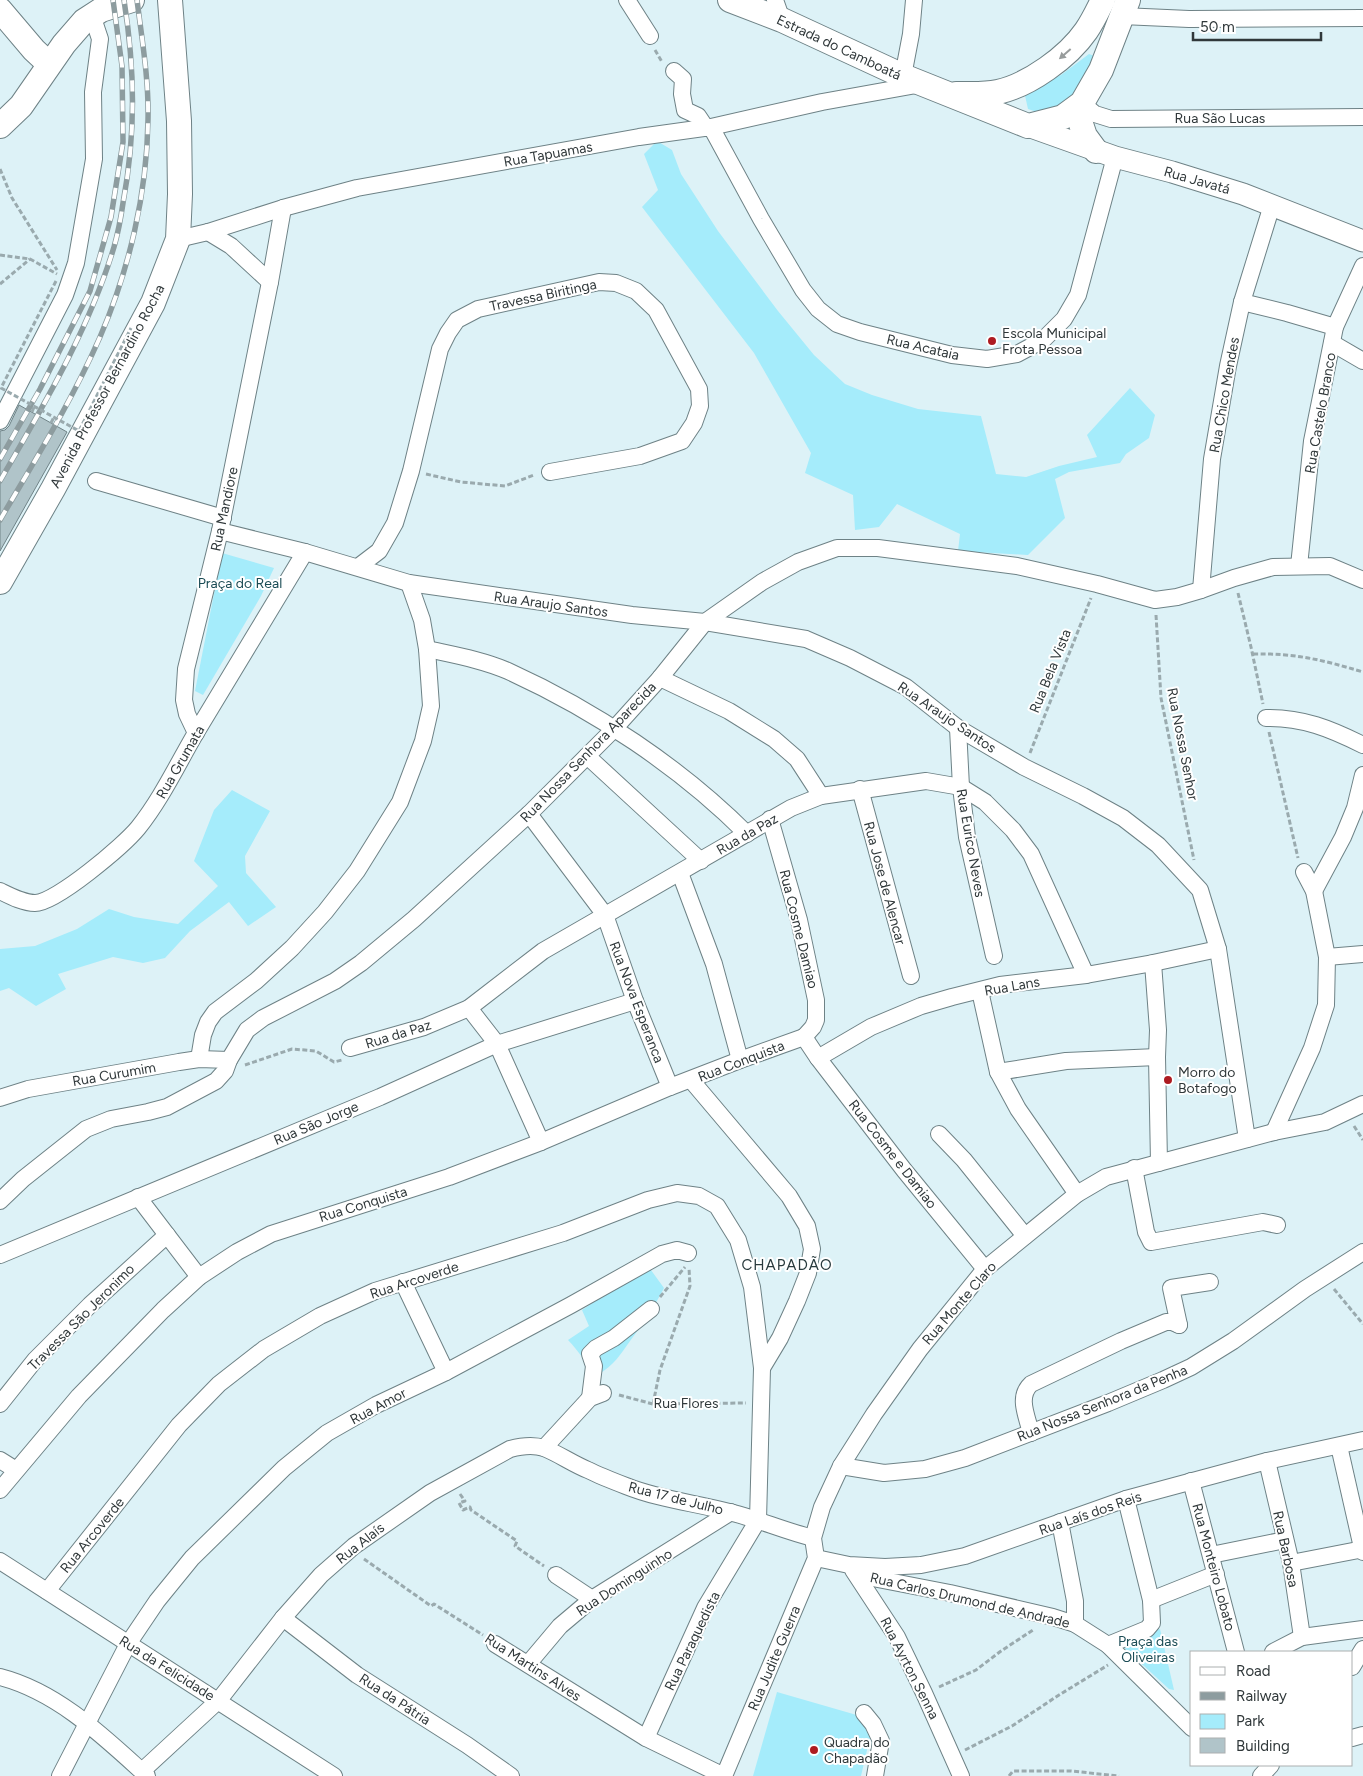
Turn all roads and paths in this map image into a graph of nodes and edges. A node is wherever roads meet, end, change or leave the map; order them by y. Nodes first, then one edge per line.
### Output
1 (132, 0) edge
2 (170, 0) edge
3 (627, 0) edge
4 (730, 0) edge
5 (914, 0) edge
6 (1103, 0) edge
7 (1125, 8) edge
8 (0, 10) edge
9 (778, 10) edge
10 (92, 15) junction
11 (1363, 18) edge
12 (1086, 31) junction
13 (650, 36) joint
14 (1111, 46) junction
15 (49, 64) junction
16 (912, 80) junction
17 (679, 81) joint
18 (1011, 88) junction
19 (947, 94) junction
20 (1079, 106) junction
21 (1363, 117) edge
22 (0, 126) edge
23 (1028, 126) junction
24 (708, 127) junction
25 (1105, 154) junction
26 (0, 168) edge
27 (1272, 205) junction
28 (283, 208) junction
29 (208, 232) junction
30 (178, 239) junction
31 (1363, 240) edge
32 (0, 255) edge
33 (30, 259) junction
34 (1363, 266) edge
35 (56, 282) dead end
36 (270, 282) junction
37 (0, 284) edge
38 (1242, 302) junction
39 (131, 328) dead end
40 (1334, 335) junction
41 (1363, 361) edge
42 (34, 407) junction
43 (32, 412) dead end
44 (54, 417) junction
45 (0, 421) edge
46 (51, 423) dead end
47 (411, 471) junction
48 (550, 472) joint
49 (96, 481) dead end
50 (221, 524) junction
51 (305, 552) junction
52 (1298, 566) junction
53 (358, 567) junction
54 (1363, 580) edge
55 (0, 582) edge
56 (409, 583) junction
57 (1097, 584) junction
58 (1201, 590) junction
59 (1155, 600) junction
60 (705, 622) junction
61 (427, 649) junction
62 (1253, 654) dead end
63 (1363, 672) edge
64 (660, 678) junction
65 (1266, 718) dead end
66 (958, 728) junction
67 (614, 729) junction
68 (196, 733) junction
69 (1363, 745) edge
70 (587, 756) junction
71 (1024, 767) junction
72 (1363, 775) edge
73 (961, 787) junction
74 (860, 789) junction
75 (821, 796) junction
76 (529, 814) junction
77 (770, 820) junction
78 (747, 834) junction
79 (701, 861) junction
80 (1304, 872) dead end
81 (680, 873) junction
82 (0, 890) edge
83 (1200, 890) junction
84 (1314, 890) junction
85 (605, 915) junction
86 (1218, 949) junction
87 (1363, 954) edge
88 (994, 956) dead end
89 (1327, 957) junction
90 (1152, 963) junction
91 (1086, 975) junction
92 (911, 976) dead end
93 (980, 991) junction
94 (635, 1001) junction
95 (469, 1008) junction
96 (804, 1037) junction
97 (497, 1044) junction
98 (350, 1048) joint
99 (1156, 1057) junction
100 (818, 1058) junction
101 (199, 1059) junction
102 (740, 1060) junction
103 (228, 1063) junction
104 (998, 1072) junction
105 (691, 1080) junction
106 (670, 1087) junction
107 (0, 1098) edge
108 (1363, 1104) edge
109 (1274, 1132) junction
110 (939, 1134) dead end
111 (1247, 1139) junction
112 (541, 1142) junction
113 (1159, 1163) junction
114 (1134, 1168) junction
115 (1078, 1194) junction
116 (138, 1197) junction
117 (0, 1200) edge
118 (1277, 1226) dead end
119 (167, 1235) junction
120 (1025, 1236) junction
121 (1363, 1252) edge
122 (688, 1253) dead end
123 (0, 1255) edge
124 (985, 1269) junction
125 (198, 1277) junction
126 (1324, 1277) junction
127 (403, 1282) junction
128 (1210, 1282) dead end
129 (651, 1309) joint
130 (1363, 1324) edge
131 (762, 1368) junction
132 (446, 1372) junction
133 (597, 1396) junction
134 (761, 1403) junction
135 (0, 1404) edge
136 (653, 1404) junction
137 (1031, 1433) junction
138 (1363, 1440) edge
139 (1339, 1446) junction
140 (544, 1448) junction
141 (0, 1460) edge
142 (1267, 1461) junction
143 (841, 1466) junction
144 (16, 1470) junction
145 (451, 1481) junction
146 (1191, 1481) junction
147 (0, 1490) edge
148 (1126, 1499) junction
149 (731, 1512) junction
150 (758, 1520) junction
151 (1060, 1522) junction
152 (813, 1538) junction
153 (1285, 1540) junction
154 (1362, 1542) edge
155 (354, 1546) junction
156 (1211, 1555) junction
157 (816, 1558) junction
158 (0, 1561) edge
159 (1291, 1563) junction
160 (853, 1570) junction
161 (1216, 1574) junction
162 (556, 1575) joint
163 (47, 1591) junction
164 (592, 1599) junction
165 (1151, 1600) junction
166 (1053, 1617) junction
167 (284, 1618) junction
168 (1075, 1624) junction
169 (1363, 1630) edge
170 (1302, 1637) junction
171 (128, 1644) junction
172 (495, 1644) joint
173 (1108, 1645) junction
174 (1363, 1649) edge
175 (1236, 1651) edge
176 (1275, 1651) edge
177 (1121, 1657) junction
178 (528, 1664) junction
179 (1353, 1665) edge
180 (0, 1677) edge
181 (924, 1693) junction
182 (219, 1700) junction
183 (864, 1713) dead end
184 (1189, 1721) edge
185 (87, 1725) junction
186 (646, 1738) junction
187 (953, 1756) junction
188 (1270, 1766) edge
189 (145, 1774) edge
190 (956, 1775) edge
191 (60, 1776) edge
192 (334, 1776) edge
193 (511, 1776) edge
194 (724, 1776) edge
195 (876, 1776) edge
196 (1009, 1776) edge
197 (1119, 1776) edge
198 (1261, 1776) edge

1 - 10 main road
2 - 30 main road, Avenida Professor Bernardino Rocha
3 - 13 street
4 - 9 main road, Estrada do Camboatá
5 - 16 street
6 - 12 main road, Estrada do Camboatá
7 - 11 street
7 - 14 main road
8 - 15 main road
9 - 16 main road, Estrada do Camboatá
10 - 15 main road
10 - 45 street
12 - 14 main road
12 -> 18 main road, Estrada do Camboatá
13 - 17 path
14 - 20 main road
15 - 22 main road
16 - 19 main road, Estrada do Camboatá
16 - 24 street, Rua Tapuamas
17 - 24 street, Rua Acataia
18 - 19 main road, Estrada do Camboatá
18 - 23 main road
19 - 23 main road, Estrada do Camboatá
20 - 21 street, Rua São Lucas
20 - 23 main road
20 - 25 main road
23 - 25 street, Rua Javatá
24 - 25 street, Rua Acataia
24 - 28 street, Rua Tapuamas
25 - 27 street, Rua Javatá
26 - 33 path
27 - 31 street, Rua Javatá
27 - 38 street, Rua Chico Mendes
28 - 29 street, Rua Tapuamas
28 - 36 street, Rua Mandiore
29 - 30 street, Rua Tapuamas
29 - 36 street
30 - 55 main road, Avenida Professor Bernardino Rocha
32 - 33 path
33 - 37 path
34 - 40 street, Rua Castelo Branco
35 - 42 path, bridge
36 - 50 street, Rua Mandiore
38 - 40 street
38 - 58 street, Rua Chico Mendes
39 - 44 path, bridge
40 - 41 street
40 - 52 street, Rua Castelo Branco
42 - 43 path
42 - 44 path, bridge
44 - 46 path
47 - 48 path
47 - 48 street, Travessa Biritinga
47 - 53 street, Travessa Biritinga
49 - 50 street, Rua Araujo Santos
50 - 51 street, Rua Araujo Santos
50 - 68 street, Rua Mandiore
51 - 53 street, Rua Araujo Santos
51 - 68 street, Rua Grumata
52 - 54 street, Rua Nossa Senhora Aparecida
52 - 58 street, Rua Nossa Senhora Aparecida
53 - 56 street, Rua Araujo Santos
56 - 60 street, Rua Araujo Santos
56 - 61 street
57 - 59 street, Rua Nossa Senhora Aparecida
57 - 60 street, Rua Nossa Senhora Aparecida
57 - 71 path, Rua Bela Vista
58 - 59 street, Rua Nossa Senhora Aparecida
59 - 83 path, Rua Nossa Senhor
60 - 64 street, Rua Nossa Senhora Aparecida
60 - 66 street, Rua Araujo Santos
61 - 67 street
61 - 101 street
62 - 63 path
64 - 67 street, Rua Nossa Senhora Aparecida
64 - 75 street
65 - 69 street
66 - 71 street, Rua Araujo Santos
66 - 73 street, Rua Eurico Neves
67 - 70 street, Rua Nossa Senhora Aparecida
67 - 78 street
68 - 82 street, Rua Grumata
70 - 76 street, Rua Nossa Senhora Aparecida
70 - 79 street
71 - 83 street, Rua Araujo Santos
72 - 84 street
73 - 74 street, Rua da Paz
73 - 88 street, Rua Eurico Neves
73 - 91 street, Rua da Paz
74 - 75 street, Rua da Paz
74 - 92 street, Rua Jose de Alencar
75 - 77 street, Rua da Paz
76 - 85 street, Rua Nova Esperanca
76 - 103 street, Rua Nossa Senhora Aparecida
77 - 78 street, Rua da Paz
77 - 96 street, Rua Cosme Damiao
78 - 79 street, Rua da Paz
79 - 81 street, Rua da Paz
80 - 84 street
81 - 85 street, Rua da Paz
81 - 102 street
83 - 86 street, Rua Araujo Santos
84 - 89 street
85 - 94 street, Rua Nova Esperanca
85 - 95 street, Rua da Paz
86 - 90 street, Rua Lans
86 - 111 street, Rua Araujo Santos
87 - 89 street
89 - 109 street
90 - 91 street, Rua Lans
90 - 99 street
91 - 93 street, Rua Lans
93 - 100 street, Rua Lans
93 - 104 street
94 - 97 street, Rua São Jorge
94 - 106 street, Rua Nova Esperanca
95 - 97 street
95 - 98 street, Rua da Paz
96 - 100 street, Rua Cosme e Damiao
96 - 102 street, Rua Conquista
97 - 112 street
97 - 116 street, Rua São Jorge
98 - 103 path
99 - 104 street
99 - 113 street
100 - 124 street, Rua Cosme e Damiao
101 - 103 street, Rua Curumim
101 - 107 street, Rua Curumim
102 - 105 street, Rua Conquista
103 - 117 street, Rua Nossa Senhora Aparecida
104 - 115 street
105 - 106 street, Rua Conquista
105 - 131 street
106 - 112 street, Rua Conquista
108 - 109 street, Rua Monte Claro
109 - 111 street, Rua Monte Claro
110 - 120 street
111 - 113 street, Rua Monte Claro
112 - 125 street, Rua Conquista
113 - 114 street, Rua Monte Claro
114 - 115 street, Rua Monte Claro
114 - 118 street
115 - 120 street, Rua Monte Claro
116 - 119 street
116 - 123 street, Rua São Jorge
119 - 125 street
119 - 135 street, Travessa Sāo Jeronimo
120 - 124 street, Rua Monte Claro
121 - 126 street, Rua Nossa Senhora da Penha
122 - 132 street, Rua Amor
124 - 143 street, Rua Monte Claro
125 - 144 street, Rua Conquista
126 - 130 path
126 - 137 street, Rua Nossa Senhora da Penha
127 - 131 street, Rua Arcoverde
127 - 132 street
127 - 163 street, Rua Arcoverde
128 - 137 street
129 - 133 street
129 - 136 path
131 - 134 street, Rua Arcoverde
132 - 171 street, Rua Amor
133 - 136 path, Rua Flores
133 - 140 street
134 - 136 path, Rua Flores
134 - 150 street, Rua Arcoverde
137 - 143 street, Rua Nossa Senhora da Penha
138 - 139 street, Rua Laís dos Reis
139 - 142 street, Rua Laís dos Reis
139 - 154 street
140 - 145 street, Rua Alaís
140 - 149 street, Rua 17 de Julho
141 - 144 street
142 - 146 street, Rua Laís dos Reis
142 - 153 street, Rua Barbosa
143 - 152 street, Rua Monte Claro
144 - 147 street, Rua Conquista
145 - 155 street, Rua Alaís
145 - 162 path
146 - 148 street, Rua Laís dos Reis
146 - 156 street, Rua Monteiro Lobato
148 - 151 street, Rua Laís dos Reis
148 - 165 street
149 - 150 street, Rua 17 de Julho
149 - 164 street, Rua Dominguinho
150 - 152 street, Rua 17 de Julho
150 - 186 street, Rua Paraquedista
151 - 160 street, Rua Laís dos Reis
151 - 168 street
152 - 157 street
153 - 156 street
153 - 159 street, Rua Barbosa
154 - 159 street
155 - 167 street, Rua Alaís
155 - 172 path, Rua Martins Alves
156 - 161 street, Rua Monteiro Lobato
157 - 160 street, Rua Laís dos Reis
157 - 194 street, Rua Judite Guerra
158 - 163 street, Rua da Felicidade
159 - 170 street, Rua Barbosa
160 - 166 street, Rua Carlos Drumond de Andrade
160 - 181 street, Rua Ayrton Senna
161 - 165 street
161 - 175 street, Rua Monteiro Lobato
162 - 164 street
163 - 171 street, Rua da Felicidade
164 - 178 street, Rua Dominguinho
165 - 173 street
166 - 168 street, Rua Carlos Drumond de Andrade
166 - 181 path
167 - 182 street, Rua Alaís
167 - 193 street, Rua da Pátria
168 - 173 street, Rua Carlos Drumond de Andrade
169 - 170 street
170 - 176 street
171 - 182 street, Rua da Felicidade
171 - 185 street, Rua Amor
172 - 178 street, Rua Martins Alves
173 - 177 street, Rua Carlos Drumond de Andrade
174 - 179 street
177 - 184 street, Rua Carlos Drumond de Andrade
177 - 187 path
178 - 186 street, Rua Martins Alves
180 - 185 street
181 - 187 street, Rua Ayrton Senna
182 - 189 street, Rua Alaís
182 - 192 street, Rua da Felicidade
183 - 195 street
185 - 189 street
185 - 191 street, Rua Amor
186 - 194 street, Rua Martins Alves
187 - 190 street, Rua Ayrton Senna
188 - 198 street
196 - 197 path

